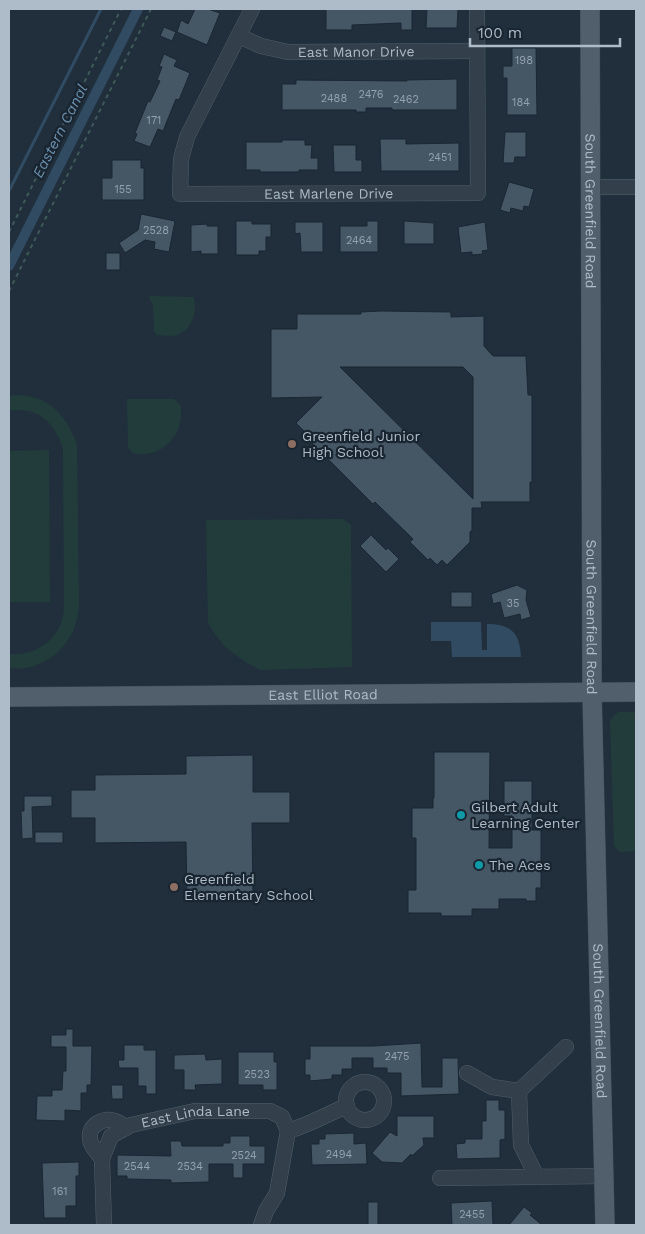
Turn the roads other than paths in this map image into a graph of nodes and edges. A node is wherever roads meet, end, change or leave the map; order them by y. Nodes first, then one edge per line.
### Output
1 (252, 9) edge
2 (477, 9) edge
3 (590, 9) edge
4 (239, 36) junction
5 (477, 51) junction
6 (590, 187) junction
7 (636, 187) edge
8 (636, 692) edge
9 (592, 693) junction
10 (9, 697) edge
11 (566, 1047) dead end
12 (467, 1073) dead end
13 (520, 1090) junction
14 (347, 1106) dead end
15 (285, 1124) junction
16 (126, 1128) junction
17 (102, 1159) junction
18 (604, 1176) junction
19 (537, 1177) junction
20 (440, 1178) dead end
21 (104, 1225) edge
22 (261, 1225) edge
23 (605, 1225) edge

1 - 4 street
2 - 5 street
3 - 6 main road, South Greenfield Road
4 - 5 street, East Manor Drive
4 - 5 street, East Marlene Drive
6 - 7 street
6 - 9 main road, South Greenfield Road
8 - 9 main road, East Elliot Road
9 - 10 main road, East Elliot Road
9 - 18 main road, South Greenfield Road
11 - 13 street
12 - 13 street
13 - 19 street
14 - 15 street
15 - 16 street, East Linda Lane
15 - 22 street
16 - 17 street, East Linda Lane
16 - 17 street
17 - 21 street
18 - 19 street
18 - 23 main road, South Greenfield Road
19 - 20 street

